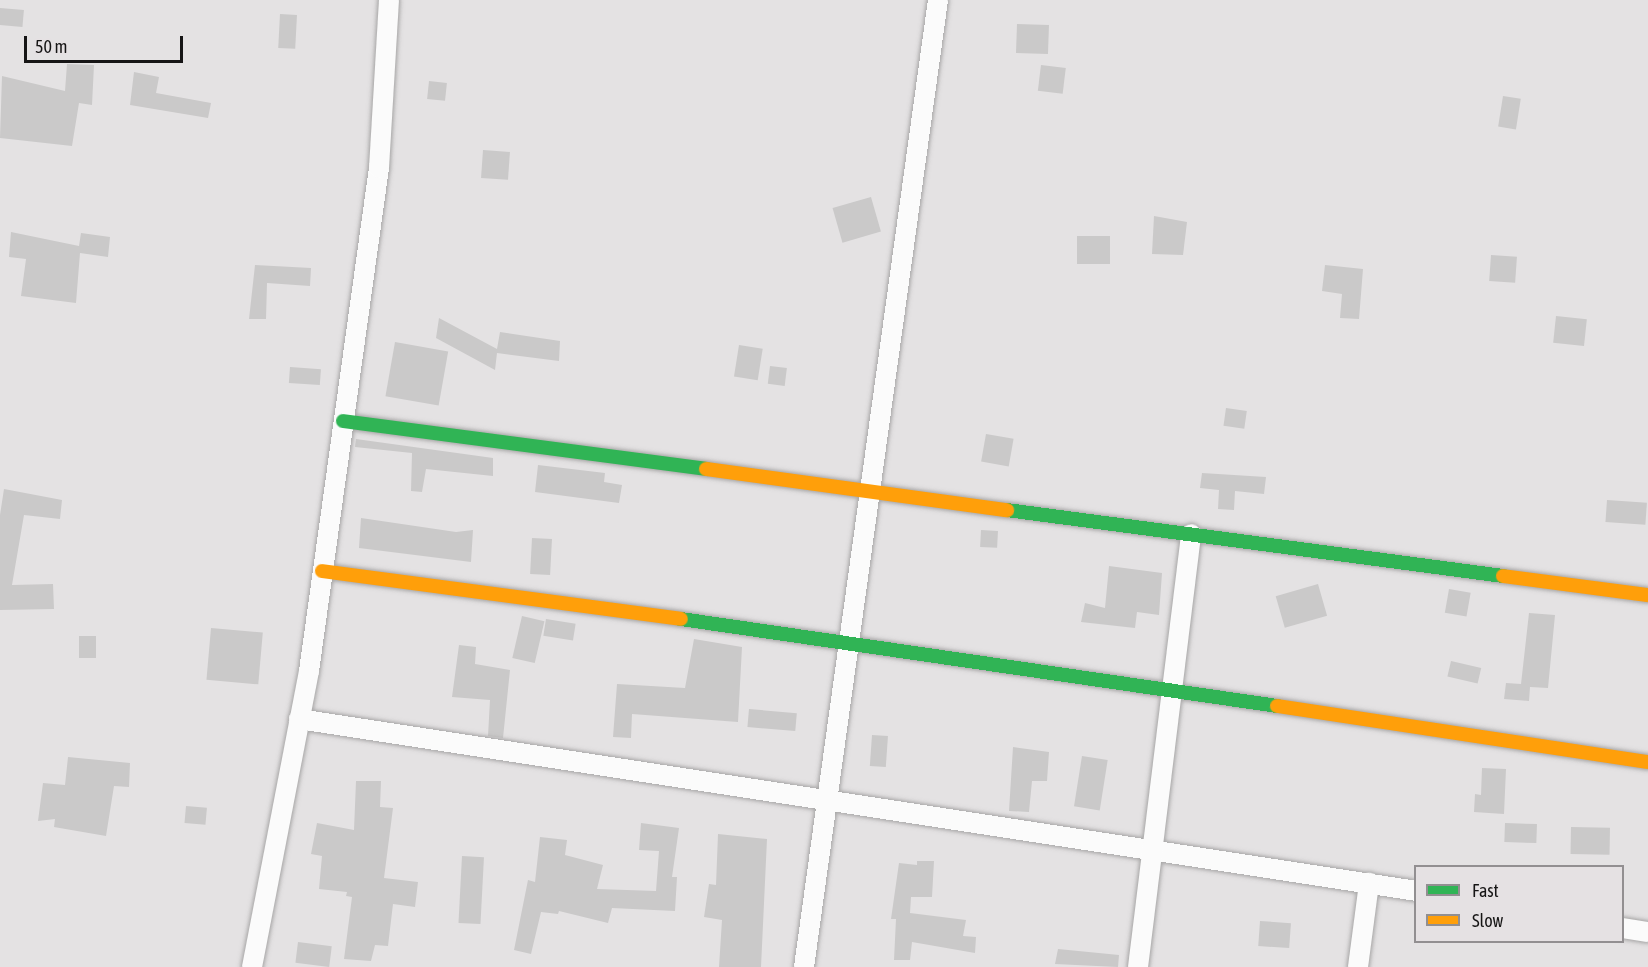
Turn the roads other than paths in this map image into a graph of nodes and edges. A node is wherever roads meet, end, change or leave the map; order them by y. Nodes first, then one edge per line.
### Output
1 (389, 0) edge
2 (938, 0) edge
3 (343, 421) junction
4 (870, 492) junction
5 (1191, 534) junction
6 (322, 571) junction
7 (1648, 595) edge
8 (849, 642) junction
9 (1172, 688) junction
10 (299, 719) junction
11 (1648, 762) edge
12 (827, 800) junction
13 (1152, 850) junction
14 (1369, 883) junction
15 (1414, 891) edge
16 (1624, 928) edge
17 (1648, 932) edge
18 (252, 967) edge
19 (804, 967) edge
20 (1138, 967) edge
21 (1358, 967) edge

1 - 3 street
2 - 4 street
3 - 4 street
3 - 6 street
4 - 5 street
4 - 8 street
5 - 7 street
5 - 9 street
6 - 8 street
6 - 10 street
8 - 9 street
8 - 12 street
9 - 11 street
9 - 13 street
10 - 12 street
10 - 18 street
12 - 13 street
12 - 19 street
13 - 14 street
13 - 20 street
14 - 15 street
14 - 21 street
16 - 17 street

